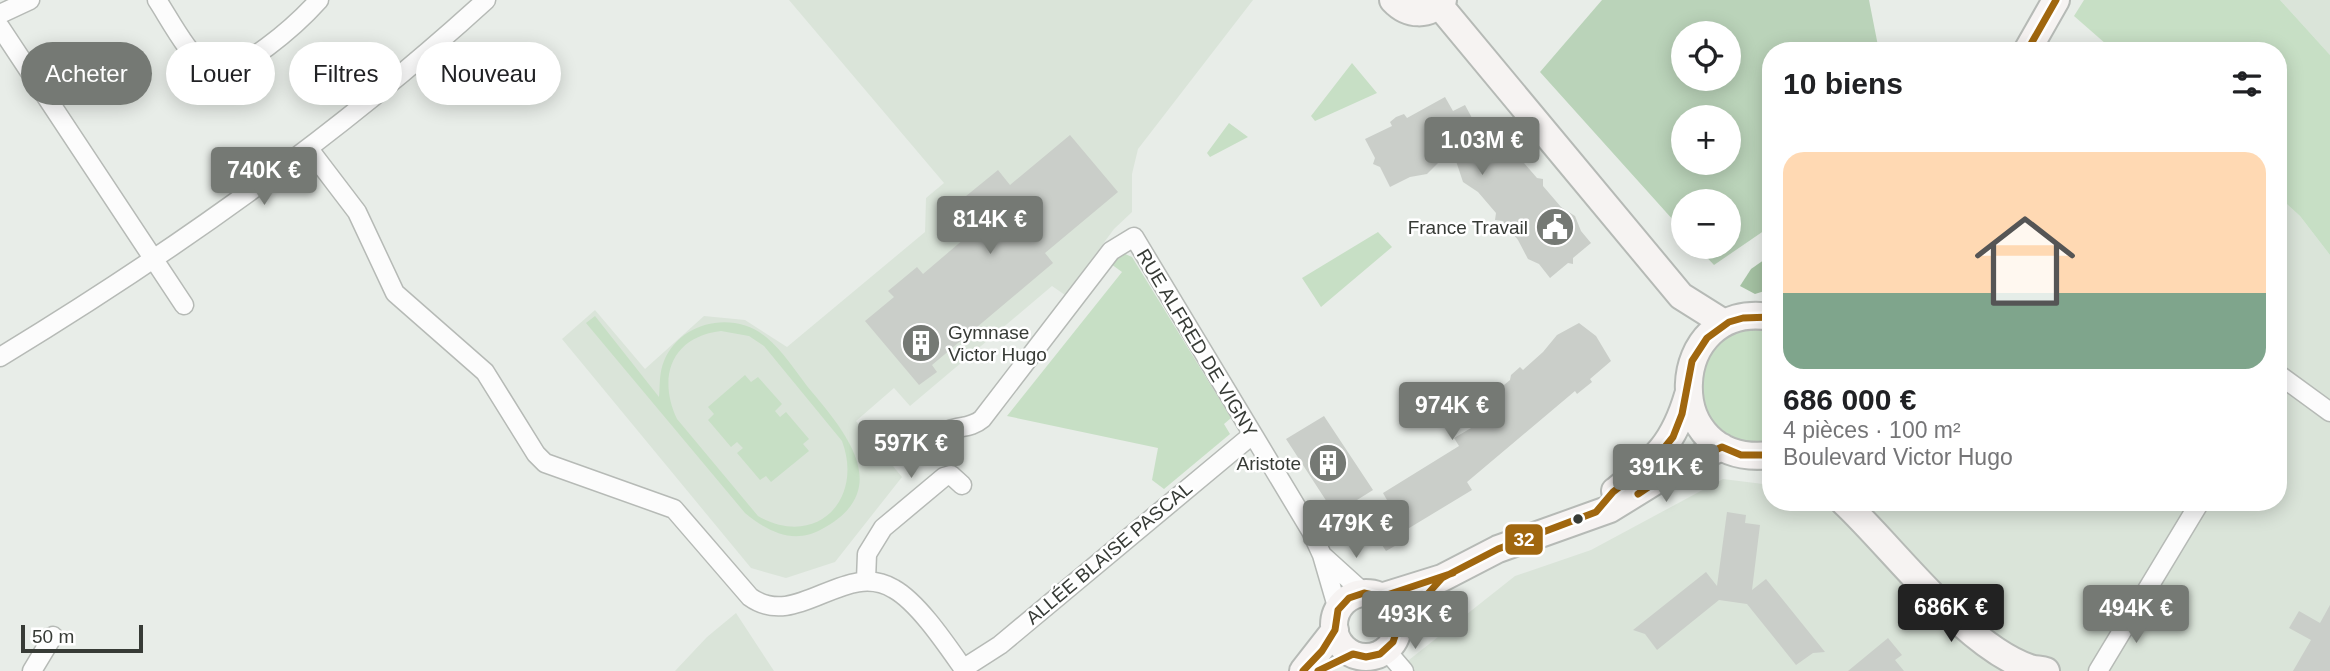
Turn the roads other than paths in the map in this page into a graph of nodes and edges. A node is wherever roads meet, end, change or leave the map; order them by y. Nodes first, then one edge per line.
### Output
1 (30, 0) edge
2 (157, 0) edge
3 (319, 0) edge
4 (486, 0) edge
5 (1393, 0) edge
6 (2056, 0) edge
7 (1441, 2) edge
8 (0, 14) edge
9 (0, 27) edge
10 (2032, 42) edge
11 (309, 149) junction
12 (156, 259) junction
13 (1681, 296) junction
14 (184, 305) dead end
15 (1762, 317) edge
16 (1724, 323) junction
17 (1694, 356) junction
18 (0, 357) edge
19 (2287, 381) edge
20 (1688, 395) junction
21 (2330, 412) edge
22 (1252, 435) junction
23 (936, 438) dead end
24 (1722, 447) junction
25 (1762, 457) edge
26 (962, 485) dead end
27 (1853, 511) edge
28 (1867, 511) edge
29 (2195, 511) edge
30 (1596, 512) junction
31 (1322, 555) junction
32 (1909, 569) junction
33 (1442, 578) junction
34 (866, 580) junction
35 (1372, 595) junction
36 (1336, 620) junction
37 (54, 636) dead end
38 (1392, 638) junction
39 (1353, 654) junction
40 (965, 670) edge
41 (2037, 670) edge
42 (32, 671) edge
43 (1303, 671) edge
44 (1318, 671) edge
45 (1404, 671) edge
46 (2098, 671) edge

1 - 8 street
2 - 3 street
4 - 11 street
5 - 7 main road
6 - 10 main road
7 - 13 main road
9 - 12 street
11 - 12 street
11 - 34 street
12 - 14 street
12 - 18 street
13 - 16 main road
13 - 17 main road
15 - 16 main road
16 - 17 main road
17 - 20 main road
19 - 21 street
20 - 24 main road
20 - 30 main road
22 - 23 street, RUE ALFRED DE VIGNY
22 - 31 street, RUE ALFRED DE VIGNY
22 - 40 street, ALLÉE BLAISE PASCAL
24 - 25 main road
24 - 30 main road
26 - 34 street
27 - 32 main road
28 - 32 main road
29 - 46 street
30 - 33 main road
31 - 35 street, RUE ALFRED DE VIGNY
31 - 36 street, RUE ALFRED DE VIGNY
32 - 41 main road
33 - 35 main road
33 - 38 main road
34 - 40 street
35 - 36 main road
35 - 38 main road
36 - 39 main road
36 - 43 main road
37 - 42 street
38 - 39 main road
38 - 45 street
39 - 44 main road

